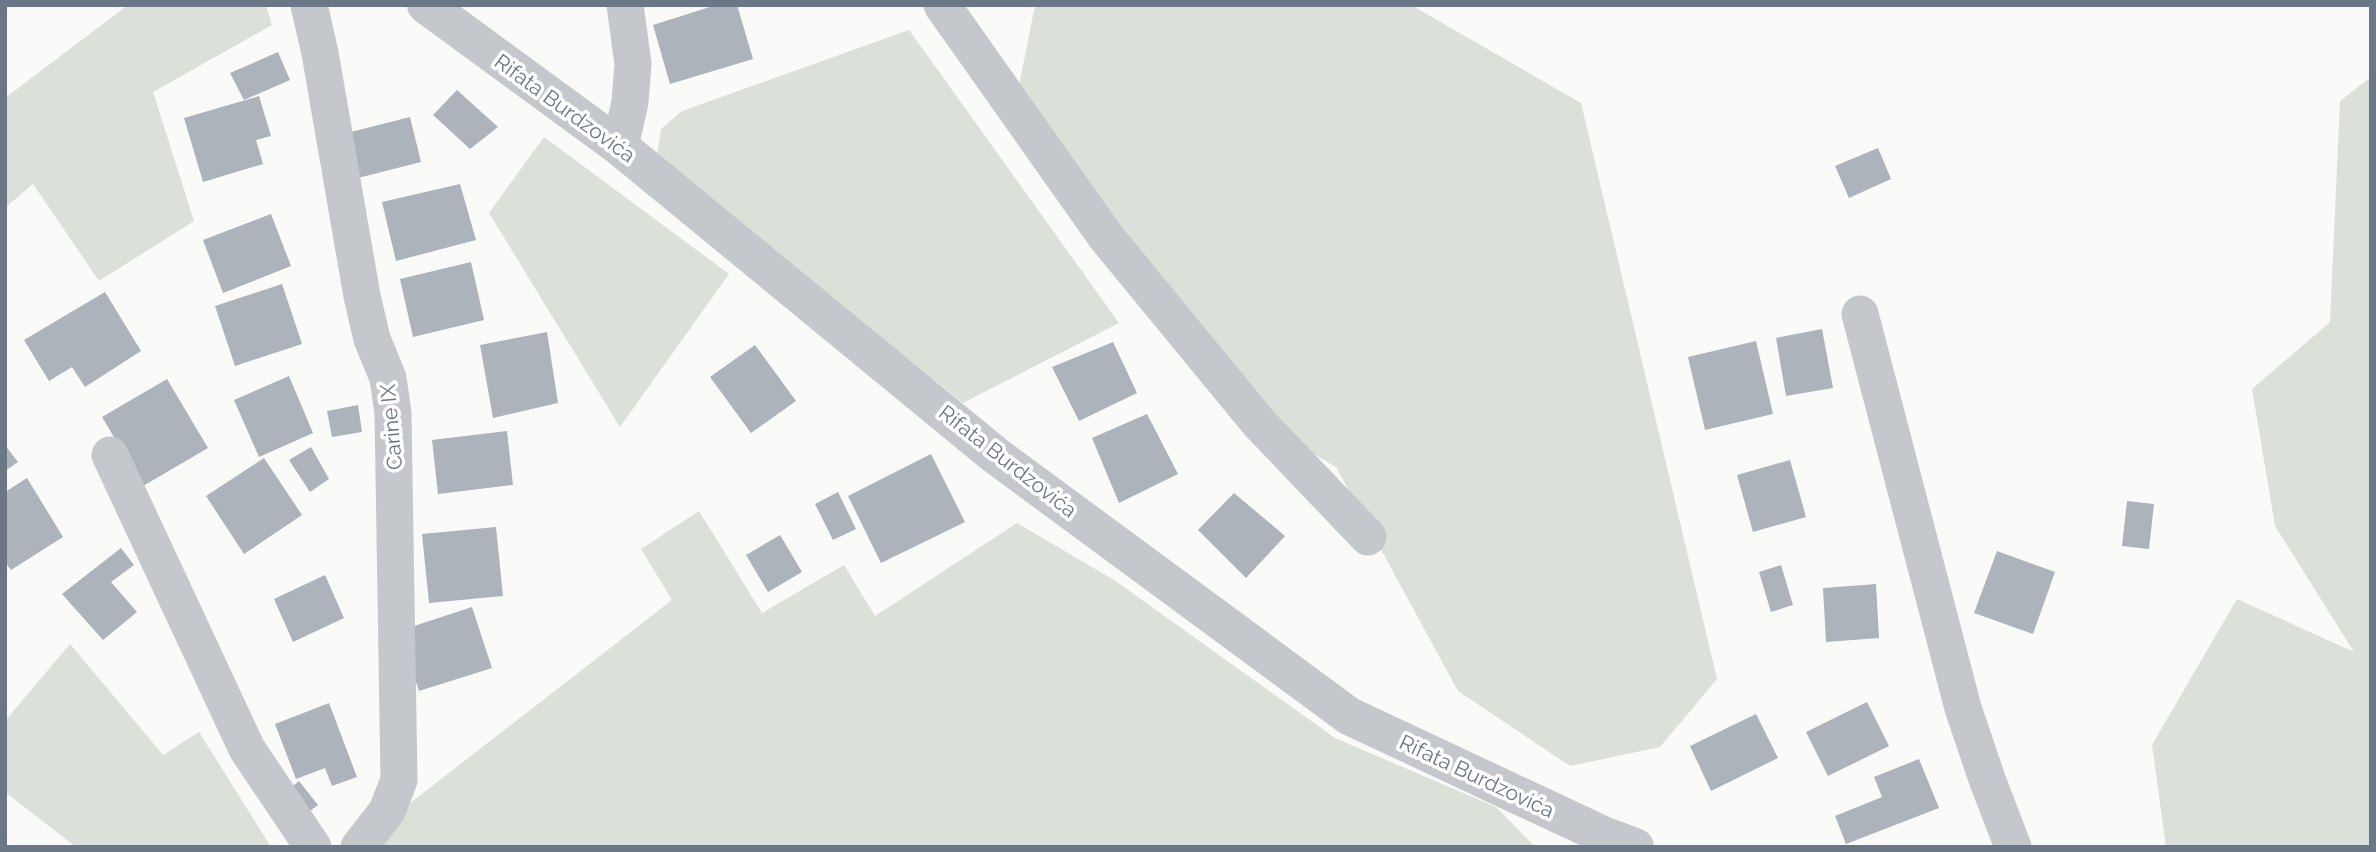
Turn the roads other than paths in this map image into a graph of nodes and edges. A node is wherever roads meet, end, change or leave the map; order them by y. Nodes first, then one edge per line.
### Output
1 (309, 5) edge
2 (425, 5) edge
3 (625, 5) edge
4 (942, 5) edge
5 (620, 147) junction
6 (1860, 314) dead end
7 (110, 455) dead end
8 (1368, 537) dead end
9 (1617, 843) edge
10 (313, 847) edge
11 (359, 847) edge
12 (2013, 847) edge

1 - 11 street, Carine IX
2 - 5 street, Rifata Burdzovića
3 - 5 street
4 - 8 street
5 - 9 street, Rifata Burdzovića
6 - 12 street
7 - 10 street

